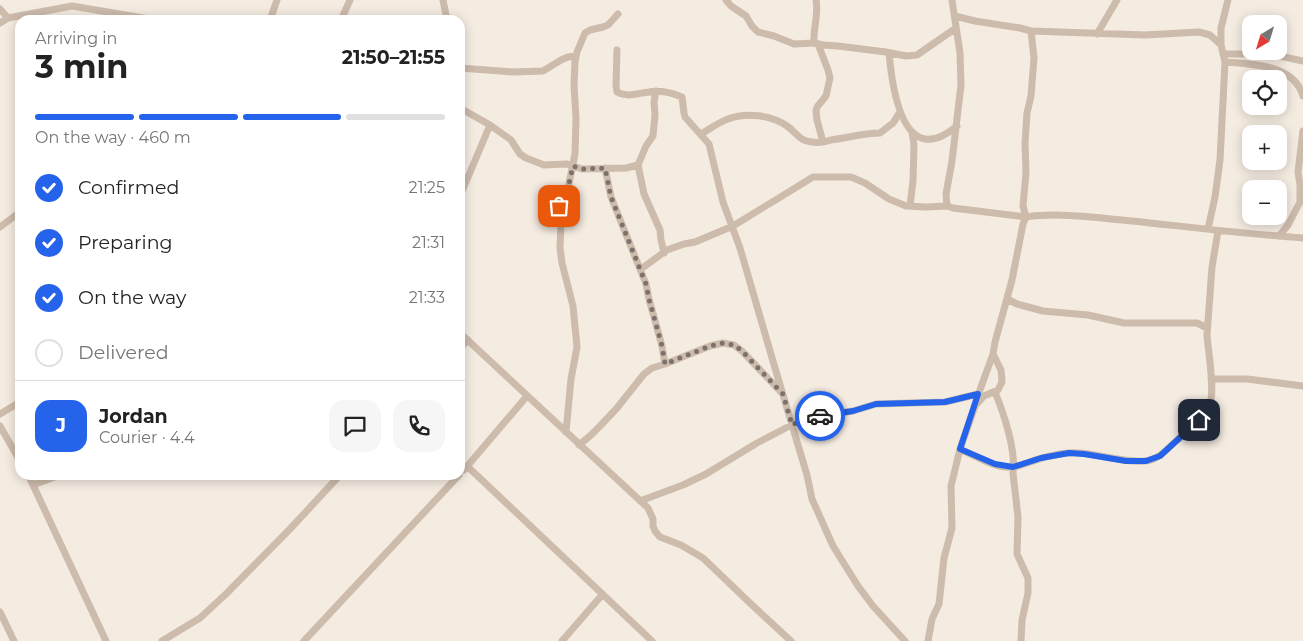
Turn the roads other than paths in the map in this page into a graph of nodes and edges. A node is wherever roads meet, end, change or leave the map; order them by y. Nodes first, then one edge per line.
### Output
1 (277, 0) edge
2 (350, 0) edge
3 (443, 0) edge
4 (726, 0) edge
5 (816, 0) edge
6 (952, 0) edge
7 (1117, 0) edge
8 (1228, 0) edge
9 (0, 9) edge
10 (618, 14) dead end
11 (35, 15) edge
12 (125, 15) edge
13 (272, 15) edge
14 (343, 15) edge
15 (446, 15) edge
16 (955, 16) junction
17 (8, 18) junction
18 (15, 19) edge
19 (0, 23) edge
20 (956, 28) junction
21 (1030, 31) junction
22 (1098, 34) junction
23 (816, 43) junction
24 (1221, 45) junction
25 (617, 50) dead end
26 (889, 53) junction
27 (1223, 54) junction
28 (576, 56) junction
29 (1303, 61) edge
30 (1225, 62) junction
31 (465, 68) edge
32 (656, 92) junction
33 (1303, 96) edge
34 (465, 111) edge
35 (900, 112) junction
36 (893, 123) junction
37 (906, 123) junction
38 (490, 125) junction
39 (957, 126) junction
40 (1303, 131) edge
41 (912, 132) junction
42 (701, 134) junction
43 (822, 142) junction
44 (638, 165) junction
45 (573, 166) junction
46 (605, 168) junction
47 (465, 184) edge
48 (910, 206) junction
49 (947, 206) junction
50 (15, 216) edge
51 (1026, 217) junction
52 (732, 226) junction
53 (0, 227) edge
54 (1208, 229) junction
55 (1218, 231) junction
56 (1279, 236) junction
57 (1303, 238) edge
58 (664, 253) junction
59 (641, 269) junction
60 (1007, 299) junction
61 (1207, 328) junction
62 (465, 337) edge
63 (468, 340) junction
64 (465, 343) edge
65 (994, 354) junction
66 (665, 364) junction
67 (1211, 379) junction
68 (1303, 386) edge
69 (995, 392) junction
70 (783, 394) junction
71 (978, 394) junction
72 (527, 396) junction
73 (15, 405) edge
74 (975, 406) junction
75 (0, 414) edge
76 (792, 425) junction
77 (0, 426) edge
78 (566, 432) junction
79 (579, 445) junction
80 (960, 449) junction
81 (15, 452) edge
82 (467, 466) joint
83 (1014, 467) junction
84 (31, 480) edge
85 (45, 480) edge
86 (335, 480) edge
87 (453, 480) edge
88 (33, 484) junction
89 (640, 501) junction
90 (602, 595) junction
91 (0, 612) edge
92 (14, 641) edge
93 (106, 641) edge
94 (162, 641) edge
95 (304, 641) edge
96 (562, 641) edge
97 (652, 641) edge
98 (791, 641) edge
99 (904, 641) edge
100 (928, 641) edge
101 (1020, 641) edge

1 - 13 street
2 - 14 street
3 - 15 street
4 - 23 street
5 - 23 street
6 - 16 street
7 - 22 street
8 - 24 street
9 - 17 street
10 - 28 street
11 - 12 street
16 - 20 street
16 - 21 street
17 - 18 street
17 - 19 street
20 - 26 street
20 - 39 street
21 - 22 street
21 - 51 street
22 - 24 street
23 - 26 street
23 - 43 street
24 - 27 street
25 - 32 street
26 - 35 street
27 - 29 street
27 - 30 street
28 - 31 street
28 - 45 street
30 - 33 street
30 - 54 street
32 - 42 street
32 - 44 street
34 - 38 street
35 - 36 street
35 - 37 street
36 - 37 street
36 - 43 street
37 - 41 street
38 - 45 street
38 - 47 street
39 - 41 street
39 - 49 street
40 - 56 street
41 - 48 street
42 - 43 street
42 - 52 street
44 - 46 street
44 - 58 street
45 - 46 street
45 - 78 street
46 - 59 street
48 - 49 street
48 - 52 street
49 - 51 street
50 - 53 street
51 - 54 street
51 - 60 street
52 - 58 street
52 - 70 street
54 - 55 street
55 - 56 street
55 - 61 street
56 - 57 street
58 - 59 street
59 - 66 street
60 - 61 street
60 - 65 street
61 - 67 street
62 - 63 street
63 - 64 street
63 - 72 street
65 - 69 street
65 - 71 street
66 - 70 street
66 - 79 street
67 - 68 street
67 - 83 street
69 - 74 street
69 - 83 street
70 - 76 street
71 - 74 street
71 - 76 street
72 - 78 street
72 - 82 street
73 - 75 street
74 - 80 street
76 - 89 street
76 - 99 street
77 - 81 street
78 - 79 street
79 - 89 street
80 - 83 street
80 - 100 street
82 - 90 street
83 - 101 street
84 - 88 street
85 - 88 street
86 - 94 street
87 - 95 street
88 - 93 street
89 - 98 street
90 - 96 street
90 - 97 street
91 - 92 street

